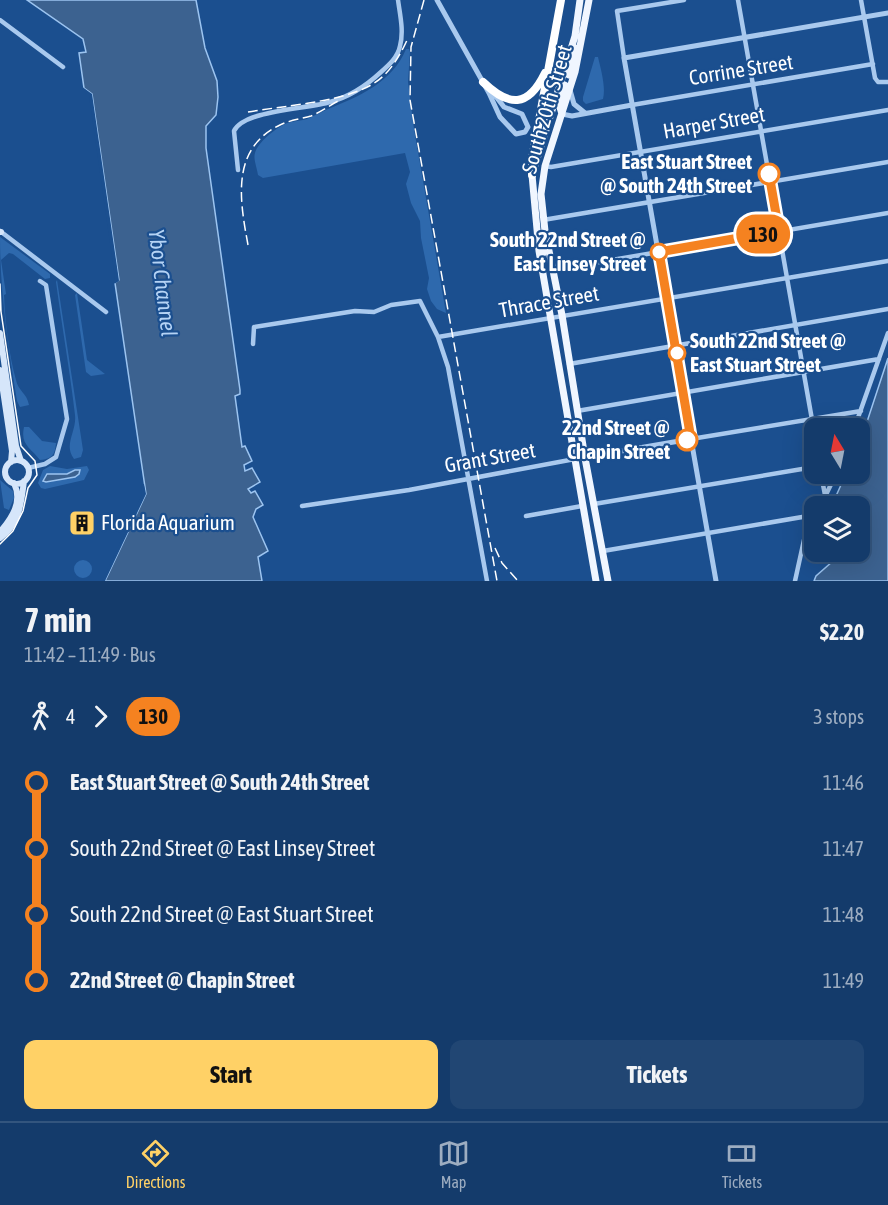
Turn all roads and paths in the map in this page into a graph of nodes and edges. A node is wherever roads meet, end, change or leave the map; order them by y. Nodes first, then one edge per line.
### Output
1 (398, 0) edge
2 (437, 0) edge
3 (561, 0) edge
4 (580, 0) edge
5 (589, 0) edge
6 (684, 0) edge
7 (738, 0) edge
8 (861, 0) edge
9 (888, 13) edge
10 (864, 17) junction
11 (0, 20) edge
12 (745, 37) junction
13 (574, 39) junction
14 (624, 58) junction
15 (873, 64) junction
16 (63, 67) dead end
17 (548, 67) junction
18 (483, 82) junction
19 (888, 82) edge
20 (753, 85) junction
21 (570, 90) junction
22 (632, 105) junction
23 (888, 110) edge
24 (562, 114) junction
25 (586, 114) junction
26 (761, 132) junction
27 (642, 152) junction
28 (888, 162) edge
29 (545, 166) junction
30 (238, 170) dead end
31 (532, 175) junction
32 (770, 182) junction
33 (650, 202) junction
34 (888, 213) edge
35 (543, 220) junction
36 (545, 231) junction
37 (779, 231) junction
38 (0, 232) edge
39 (659, 252) junction
40 (540, 259) junction
41 (888, 261) edge
42 (553, 270) junction
43 (788, 278) junction
44 (40, 281) dead end
45 (667, 299) junction
46 (888, 309) edge
47 (106, 312) dead end
48 (562, 315) junction
49 (550, 317) junction
50 (796, 325) junction
51 (0, 333) edge
52 (888, 333) edge
53 (438, 337) junction
54 (253, 344) dead end
55 (675, 346) junction
56 (879, 359) junction
57 (569, 364) junction
58 (0, 370) edge
59 (805, 372) junction
60 (683, 393) junction
61 (578, 411) junction
62 (861, 411) junction
63 (813, 418) edge
64 (819, 418) edge
65 (858, 418) edge
66 (804, 420) edge
67 (691, 439) junction
68 (585, 458) junction
69 (575, 459) junction
70 (21, 461) junction
71 (10, 463) junction
72 (0, 468) edge
73 (28, 468) junction
74 (804, 469) edge
75 (3, 476) edge
76 (470, 478) junction
77 (24, 481) junction
78 (14, 483) junction
79 (823, 484) edge
80 (831, 484) edge
81 (700, 487) junction
82 (825, 495) joint
83 (594, 504) junction
84 (302, 506) dead end
85 (582, 506) junction
86 (526, 516) dead end
87 (804, 518) edge
88 (0, 532) edge
89 (708, 534) junction
90 (0, 538) edge
91 (804, 540) edge
92 (603, 551) junction
93 (488, 581) edge
94 (596, 581) edge
95 (608, 581) edge
96 (715, 581) edge
97 (795, 581) edge

1 - 30 street
2 - 18 street
3 - 17 highway
4 - 13 main road, South 20th Street
5 - 21 main road, South 20th Street
6 - 14 street
7 - 12 street
8 - 10 street
9 - 10 street
10 - 12 street
10 - 15 street
11 - 16 street
12 - 14 street
12 - 20 street
13 - 24 main road
13 - 31 main road, South 20th Street
14 - 22 street
15 - 19 street
15 - 20 street, Corrine Street
17 - 18 highway
17 - 31 highway
18 - 18 street
20 - 22 street, Corrine Street
20 - 26 street
21 - 24 main road, South 20th Street
21 - 25 street
22 - 25 street, Corrine Street
22 - 27 street
23 - 26 street, Harper Street
24 - 25 street, Corrine Street
24 - 29 main road, South 20th Street
26 - 27 street, Harper Street
26 - 32 street
27 - 29 street, Harper Street
27 - 33 street
28 - 32 street
29 - 35 main road, South 20th Street
31 - 40 main road, South 20th Street
32 - 33 street
32 - 37 street
33 - 35 street
33 - 39 street
34 - 37 street
35 - 36 main road, South 20th Street
36 - 40 main road
36 - 42 main road, South 20th Street
37 - 39 street
37 - 43 street
38 - 47 street
39 - 42 street
39 - 45 street
40 - 49 main road, South 20th Street
41 - 43 street, Thrace Street
42 - 48 main road, South 20th Street
43 - 45 street, Thrace Street
43 - 50 street
44 - 73 street
45 - 48 street, Thrace Street
45 - 55 street
46 - 50 street
48 - 49 street, Thrace Street
48 - 57 main road, South 20th Street
49 - 53 street, Thrace Street
49 - 69 main road, South 20th Street
50 - 55 street
50 - 59 street
51 - 70 main road
52 - 56 street
53 - 54 street
53 - 76 street
55 - 57 street
55 - 60 street
56 - 59 street
56 - 62 street
57 - 61 main road, South 20th Street
58 - 71 main road
59 - 60 street
59 - 63 street
60 - 61 street
60 - 67 street
61 - 68 main road, South 20th Street
62 - 64 street, Grant Street
62 - 65 street
66 - 67 street, Grant Street
67 - 68 street, Grant Street
67 - 81 street
68 - 69 street, Grant Street
68 - 83 main road, South 20th Street
69 - 76 street, Grant Street
69 - 85 main road, South 20th Street
70 - 71 main road
70 - 73 main road
71 - 72 main road
71 - 75 main road
73 - 77 main road
74 - 81 street
75 - 78 main road
76 - 84 street, Grant Street
76 - 93 street
77 - 78 main road
77 - 90 main road
78 - 88 main road
79 - 82 street
80 - 82 street
81 - 83 street
81 - 89 street
83 - 92 main road, South 20th Street
85 - 86 street
85 - 94 main road, South 20th Street
87 - 89 street
89 - 92 street
89 - 96 street
91 - 97 street
92 - 95 main road, South 20th Street

